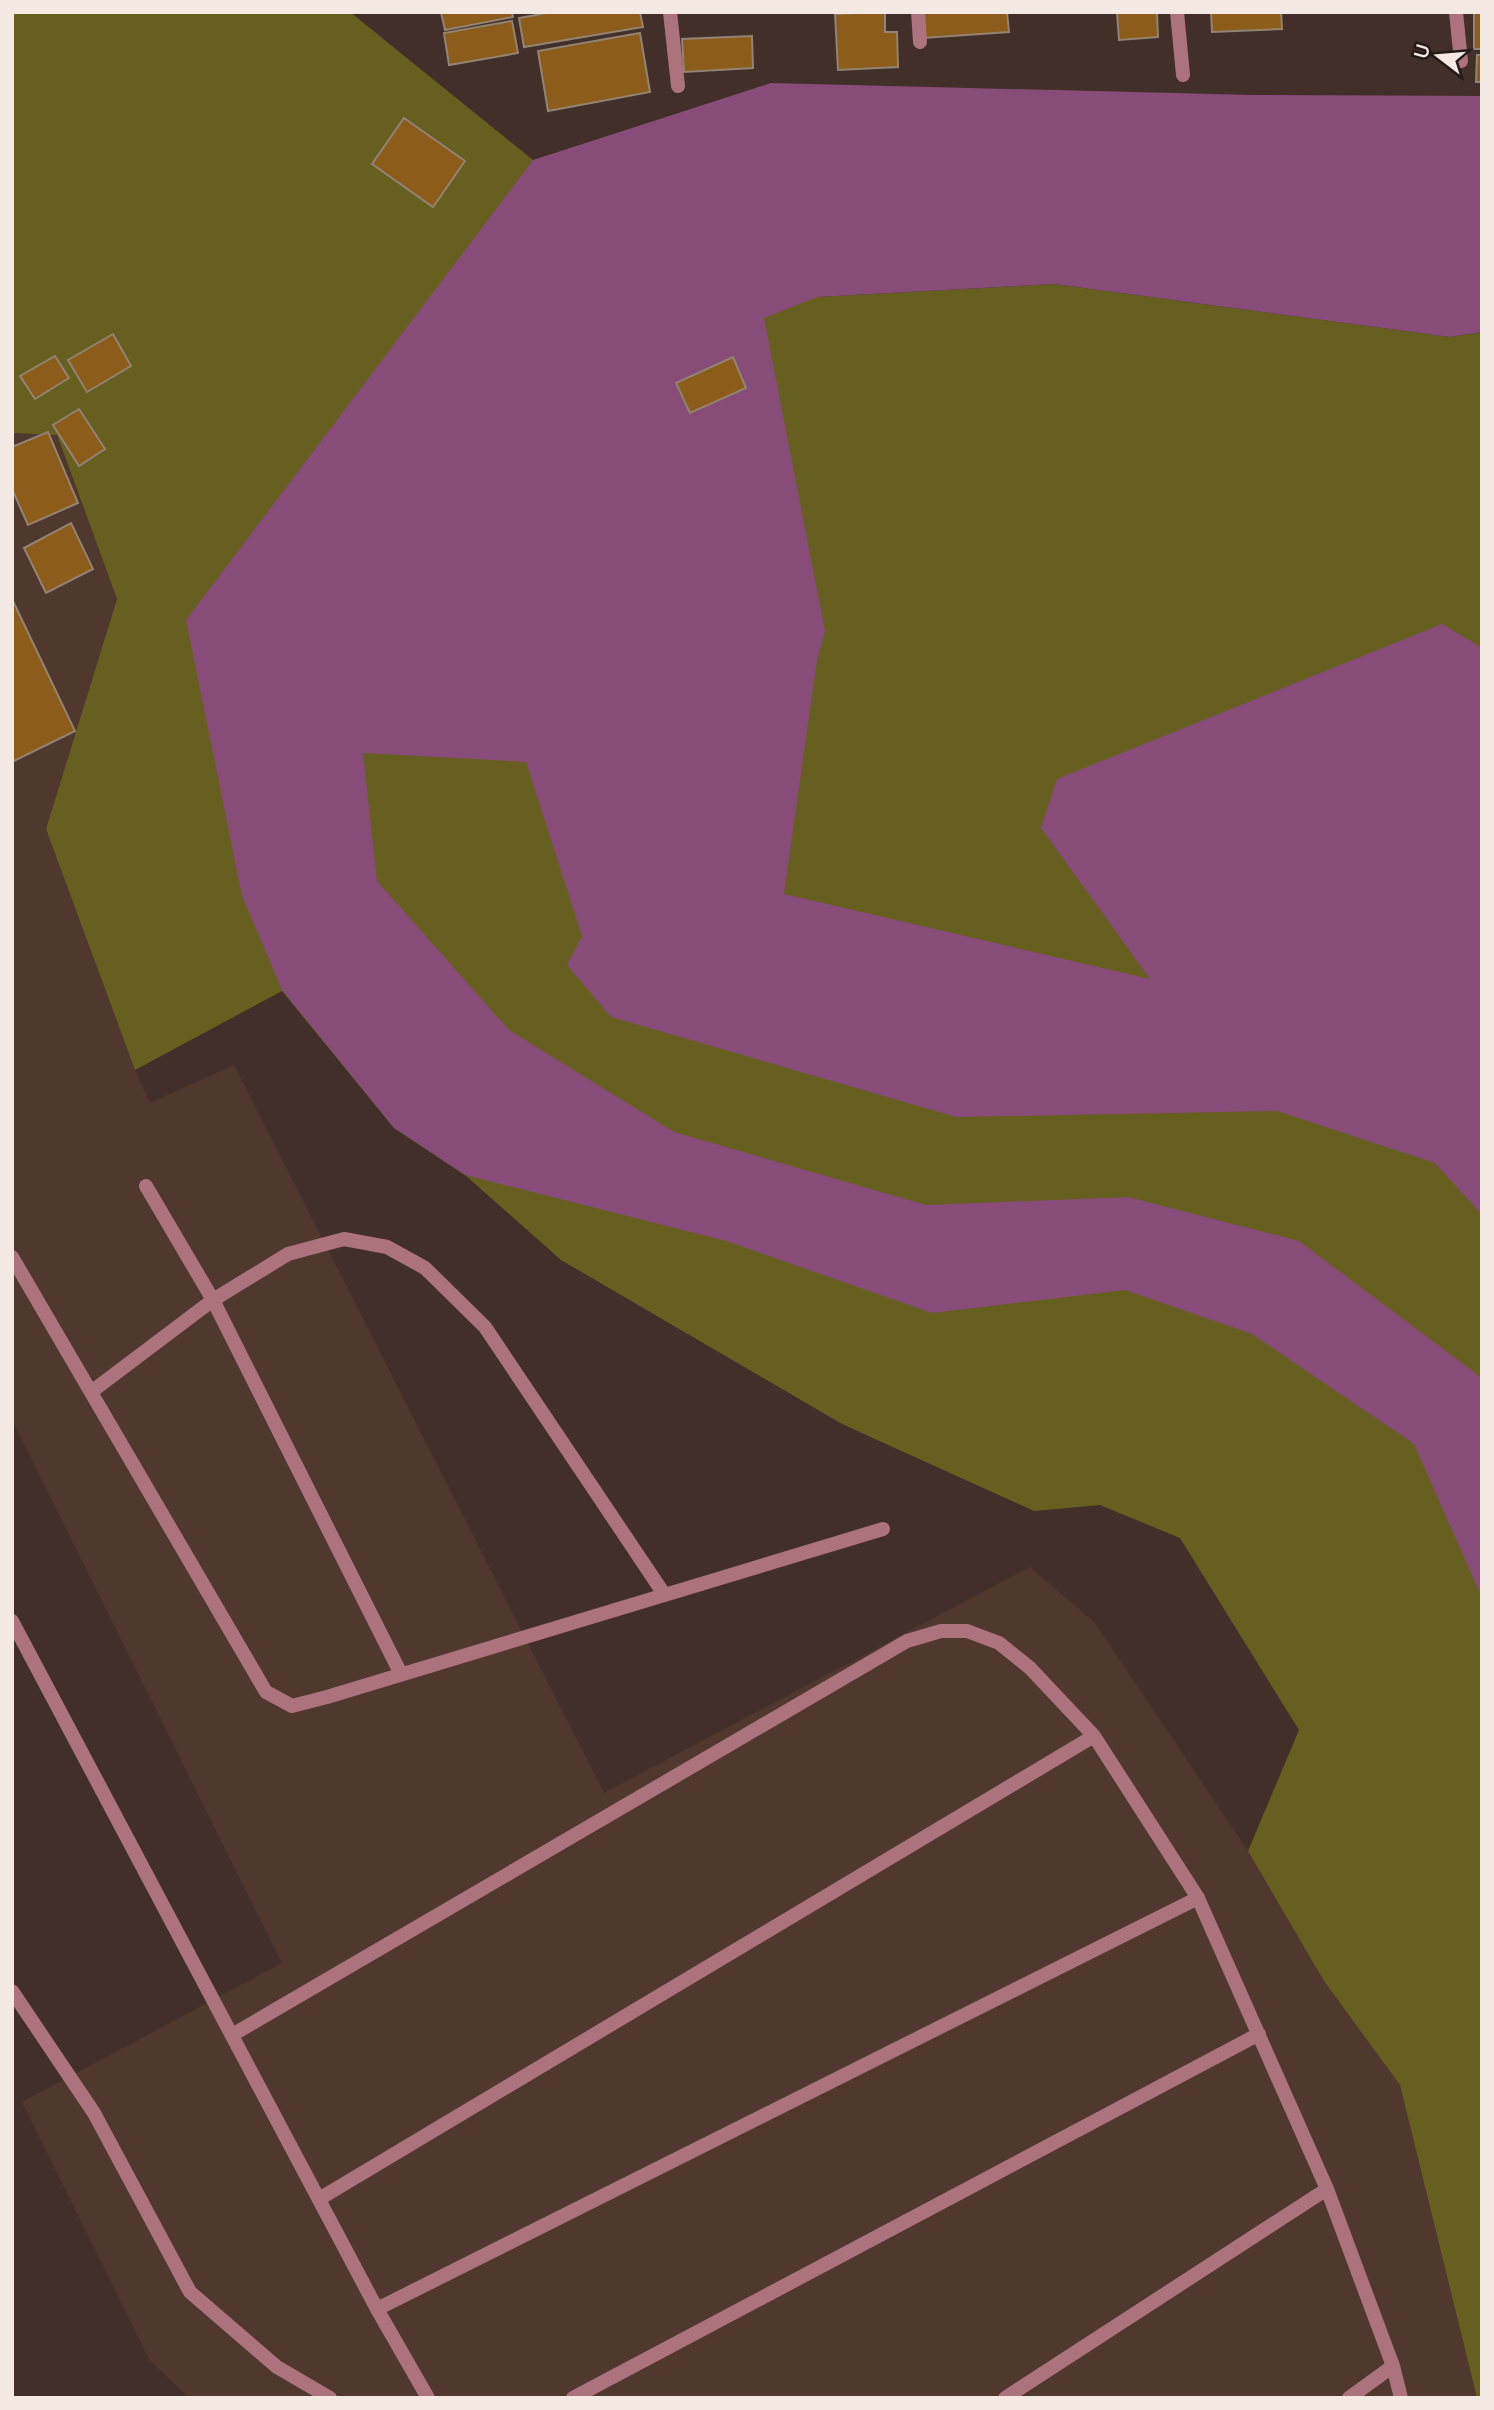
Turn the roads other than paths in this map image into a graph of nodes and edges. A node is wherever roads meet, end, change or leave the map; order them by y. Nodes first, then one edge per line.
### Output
1 (670, 12) edge
2 (918, 12) edge
3 (1177, 12) edge
4 (1456, 12) edge
5 (920, 42) dead end
6 (1461, 61) dead end
7 (1183, 75) dead end
8 (678, 86) dead end
9 (146, 1186) dead end
10 (12, 1257) edge
11 (213, 1300) junction
12 (91, 1392) junction
13 (883, 1529) dead end
14 (664, 1594) junction
15 (12, 1621) edge
16 (401, 1674) junction
17 (1094, 1736) junction
18 (1198, 1898) junction
19 (12, 1991) edge
20 (1259, 2034) junction
21 (232, 2035) junction
22 (1327, 2189) junction
23 (319, 2199) junction
24 (377, 2309) junction
25 (1393, 2366) junction
26 (330, 2398) edge
27 (428, 2398) edge
28 (573, 2398) edge
29 (1005, 2398) edge
30 (1349, 2398) edge
31 (1401, 2398) edge

1 - 8 street
2 - 5 street
3 - 7 street
4 - 6 street
9 - 11 street
10 - 12 street
11 - 12 street
11 - 14 street
11 - 16 street
12 - 16 street
13 - 14 street
14 - 16 street
15 - 21 street
17 - 18 street
17 - 21 street
17 - 23 street
18 - 20 street
18 - 24 street
19 - 26 street
20 - 22 street
20 - 28 street
21 - 23 street
22 - 25 street
22 - 29 street
23 - 24 street
24 - 27 street
25 - 30 street
25 - 31 street

